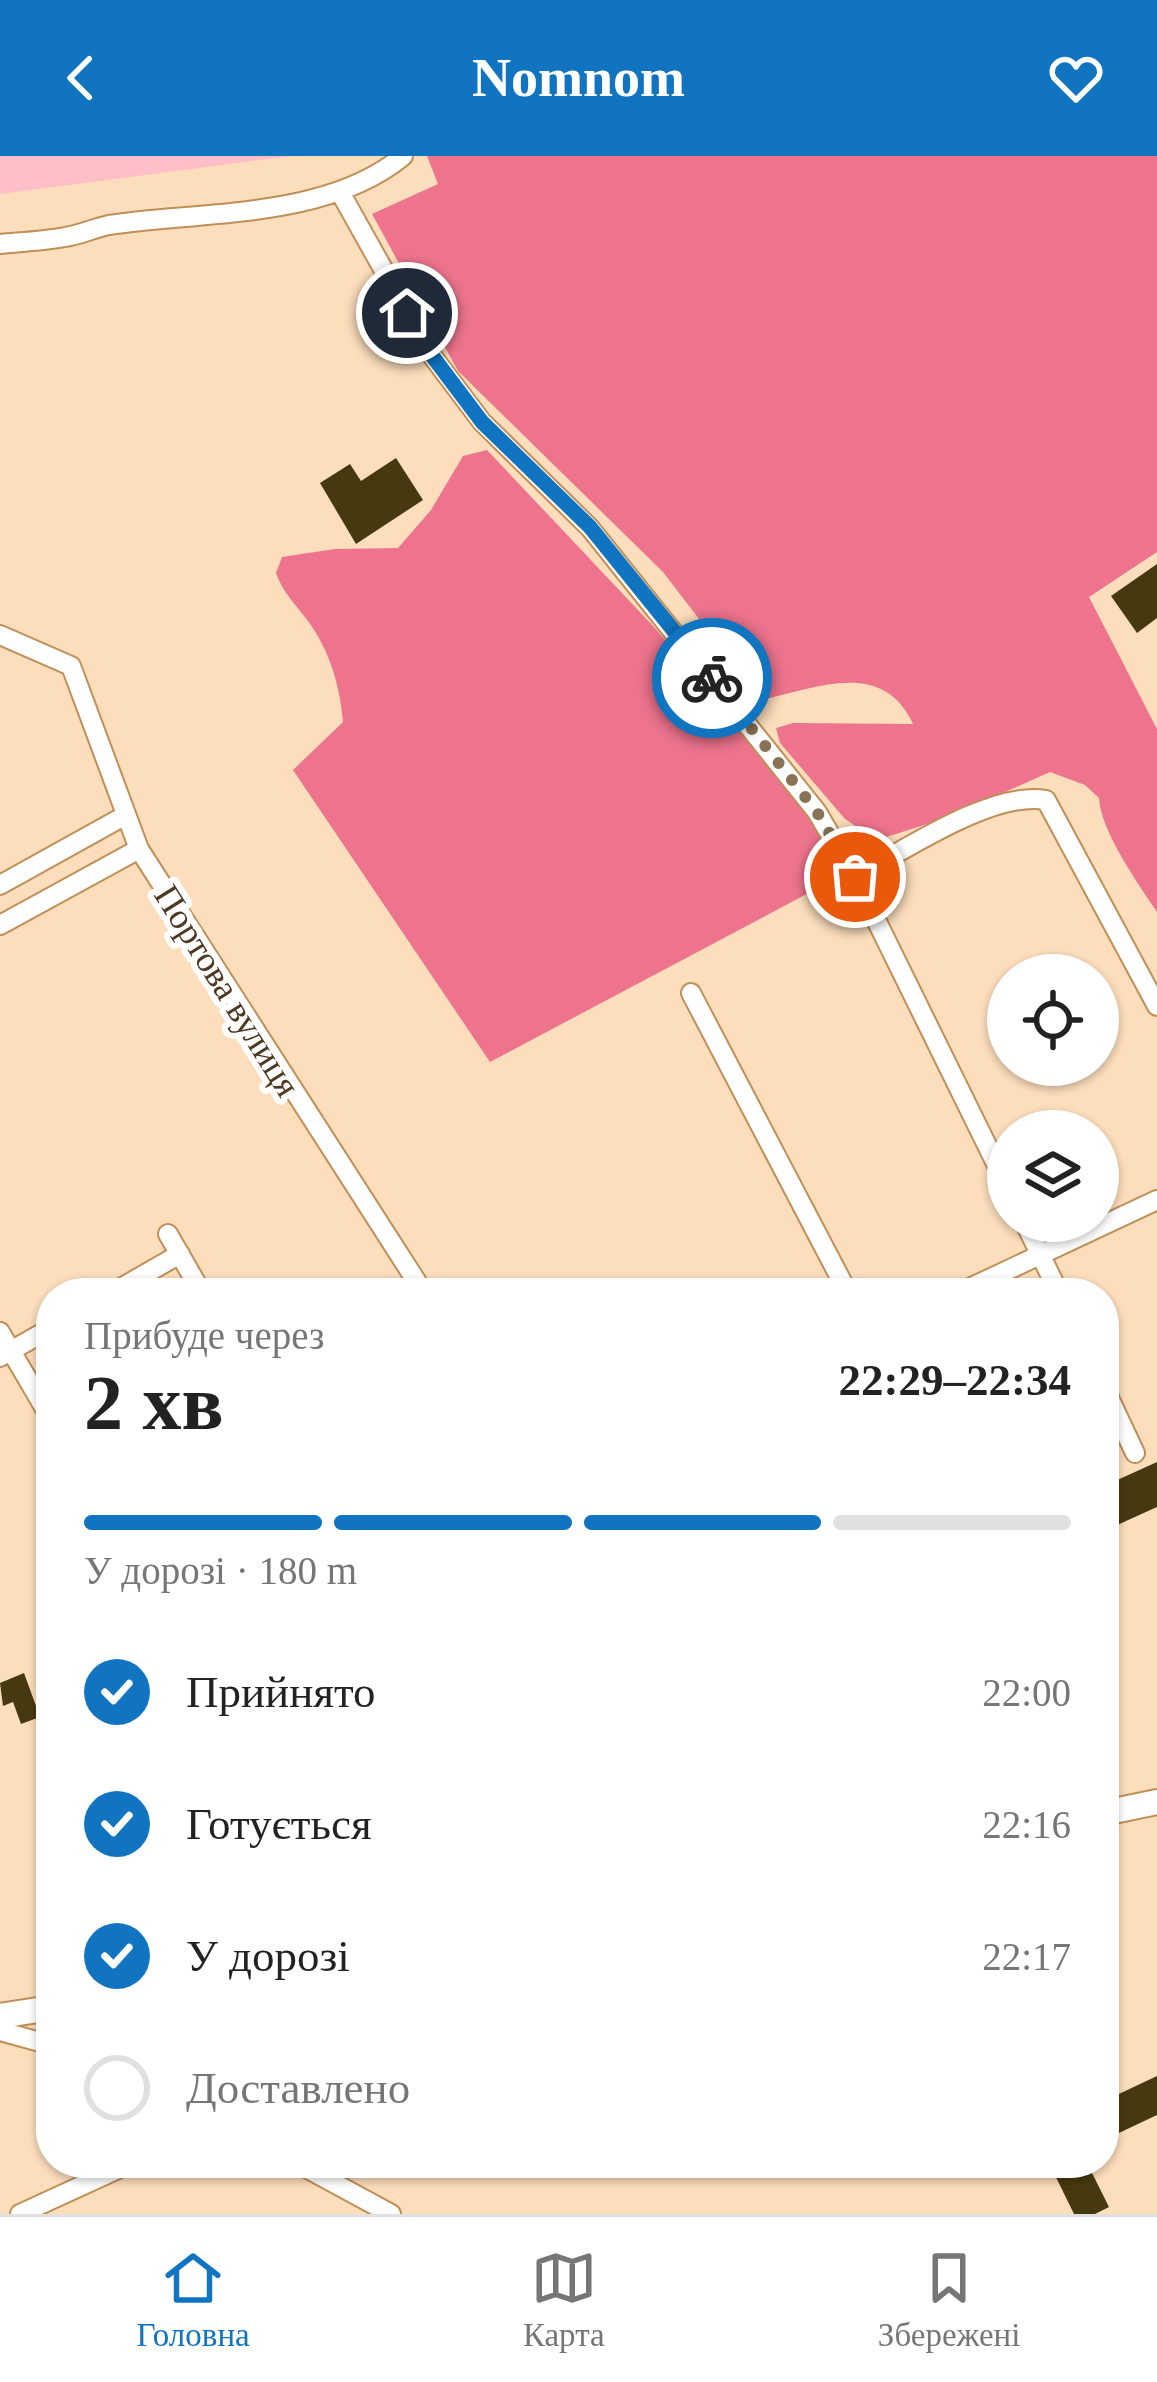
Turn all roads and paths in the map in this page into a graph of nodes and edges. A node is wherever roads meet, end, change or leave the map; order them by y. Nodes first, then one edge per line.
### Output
1 (403, 156) edge
2 (340, 192) junction
3 (0, 244) edge
4 (0, 635) edge
5 (127, 815) junction
6 (139, 848) junction
7 (855, 877) junction
8 (0, 885) edge
9 (0, 925) edge
10 (691, 993) dead end
11 (1157, 1006) edge
12 (987, 1145) edge
13 (1157, 1200) edge
14 (168, 1234) dead end
15 (1034, 1242) edge
16 (180, 1254) junction
17 (1041, 1256) junction
18 (138, 1278) edge
19 (194, 1278) edge
20 (414, 1278) edge
21 (840, 1278) edge
22 (992, 1278) edge
23 (1052, 1278) edge
24 (0, 1332) edge
25 (36, 1337) edge
26 (6, 1354) edge
27 (36, 1397) edge
28 (1119, 1419) edge
29 (1135, 1453) dead end
30 (1157, 1802) edge
31 (1119, 1810) edge
32 (36, 2010) edge
33 (0, 2016) edge
34 (0, 2031) edge
35 (36, 2041) edge
36 (98, 2178) edge
37 (325, 2178) edge
38 (20, 2214) edge
39 (391, 2214) edge

1 - 2 street
2 - 3 street
2 - 7 street
4 - 5 street, Портова вулиця
5 - 6 street, Портова вулиця
5 - 8 street
6 - 9 street
6 - 20 street, Портова вулиця
7 - 11 street
7 - 12 street
10 - 21 street
13 - 17 street
14 - 16 street
15 - 17 street
16 - 18 street
16 - 19 street
17 - 22 street
17 - 23 street
24 - 26 street
25 - 26 street
26 - 27 street
28 - 29 street
30 - 31 main road
32 - 33 main road
34 - 35 street
36 - 38 street
37 - 39 street

